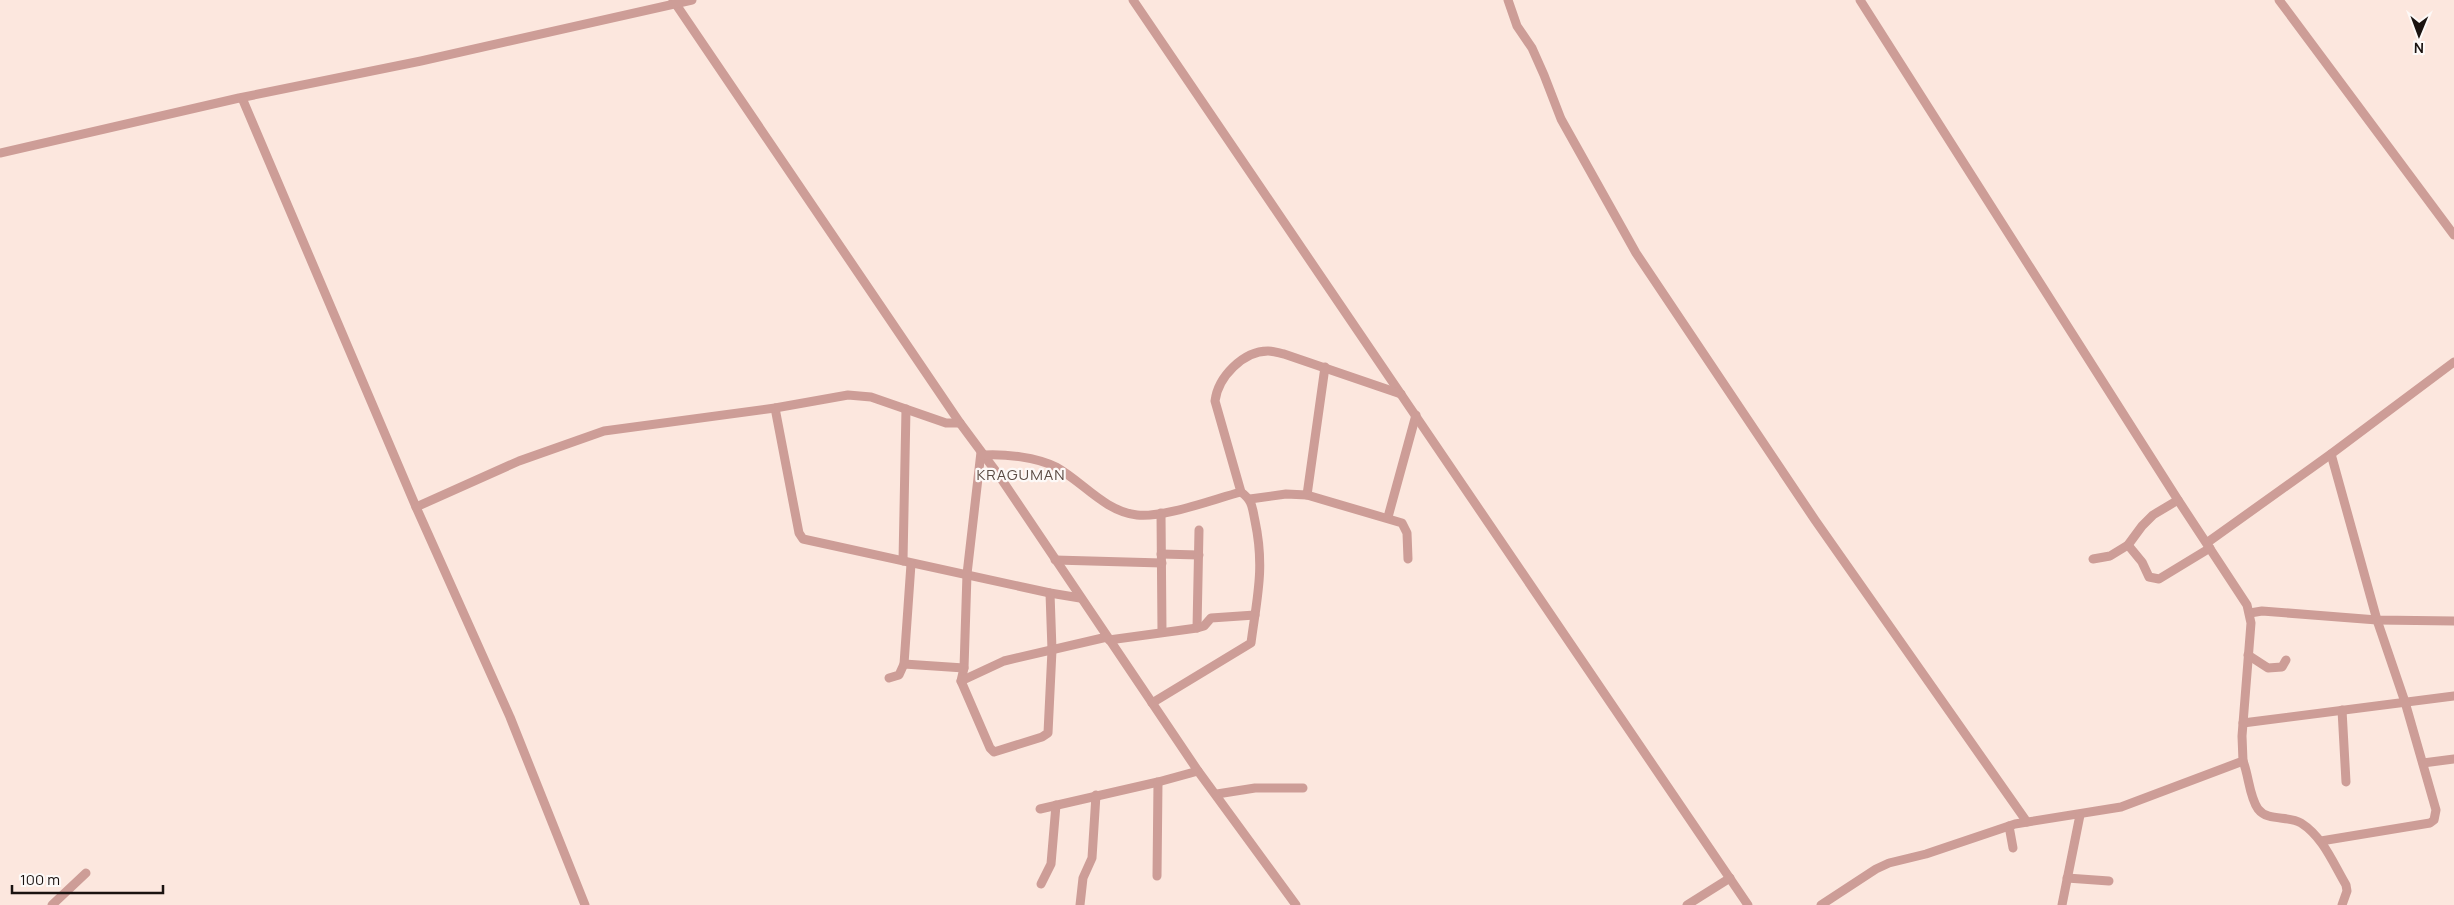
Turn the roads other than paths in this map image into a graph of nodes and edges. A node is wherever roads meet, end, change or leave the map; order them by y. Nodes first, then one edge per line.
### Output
1 (692, 0) edge
2 (1133, 0) edge
3 (1508, 0) edge
4 (1860, 0) edge
5 (2279, 0) edge
6 (675, 2) edge
7 (242, 98) junction
8 (0, 153) edge
9 (2454, 235) edge
10 (2454, 362) edge
11 (1324, 367) junction
12 (1402, 394) junction
13 (775, 408) junction
14 (906, 409) junction
15 (1416, 415) junction
16 (960, 423) junction
17 (983, 453) junction
18 (2331, 454) junction
19 (1241, 492) junction
20 (1307, 495) junction
21 (1250, 498) junction
22 (2178, 500) junction
23 (416, 507) junction
24 (1161, 513) junction
25 (1388, 518) junction
26 (1199, 530) dead end
27 (2128, 545) junction
28 (2209, 545) junction
29 (1199, 555) junction
30 (1161, 559) junction
31 (1408, 559) dead end
32 (1055, 560) junction
33 (2092, 560) dead end
34 (907, 562) junction
35 (967, 574) junction
36 (1050, 593) junction
37 (1080, 598) junction
38 (2250, 613) junction
39 (1255, 615) junction
40 (2378, 620) junction
41 (2454, 621) edge
42 (1196, 628) junction
43 (1162, 632) junction
44 (1108, 638) junction
45 (1052, 650) junction
46 (2248, 655) junction
47 (2286, 660) dead end
48 (904, 664) junction
49 (964, 668) junction
50 (889, 678) dead end
51 (960, 681) junction
52 (2454, 696) edge
53 (2405, 702) junction
54 (1152, 703) junction
55 (2342, 710) junction
56 (2243, 723) junction
57 (2454, 759) edge
58 (2243, 762) junction
59 (2423, 763) junction
60 (1198, 771) junction
61 (1158, 782) junction
62 (2346, 782) dead end
63 (1303, 788) dead end
64 (1217, 794) junction
65 (1096, 795) junction
66 (1056, 805) junction
67 (1040, 809) dead end
68 (2080, 815) junction
69 (2027, 822) junction
70 (2009, 826) junction
71 (2321, 841) junction
72 (2013, 848) dead end
73 (86, 873) dead end
74 (1157, 876) dead end
75 (1730, 878) junction
76 (2067, 878) junction
77 (2109, 881) dead end
78 (1041, 884) dead end
79 (52, 905) edge
80 (586, 905) edge
81 (1080, 905) edge
82 (1296, 905) edge
83 (1687, 905) edge
84 (1748, 905) edge
85 (1820, 905) edge
86 (2062, 905) edge
87 (2342, 905) edge

1 - 6 street
2 - 12 street
3 - 69 street
4 - 22 street
5 - 9 street
6 - 7 street
6 - 16 street
7 - 8 street
7 - 23 street
10 - 18 street
11 - 12 street
11 - 19 street
11 - 20 street
12 - 15 street
13 - 14 street
13 - 23 street
13 - 34 street
14 - 16 street
14 - 34 street
15 - 25 street
15 - 75 street
16 - 17 street
17 - 24 street
17 - 32 street
17 - 35 street
18 - 28 street
18 - 40 street
19 - 21 street
19 - 24 street
20 - 21 street
20 - 25 street
21 - 39 street
22 - 27 street
22 - 28 street
23 - 80 street
24 - 30 street
25 - 31 street
26 - 29 street
27 - 28 street
27 - 33 street
28 - 38 street
29 - 30 street
29 - 42 street
30 - 32 street
30 - 43 street
32 - 37 street
34 - 35 street
34 - 48 street
35 - 36 street
35 - 49 street
36 - 37 street
36 - 45 street
37 - 44 street
38 - 40 street
38 - 46 street
39 - 42 street
39 - 54 street
40 - 41 street
40 - 53 street
42 - 43 street
43 - 44 street
44 - 45 street
44 - 54 street
45 - 51 street
45 - 51 street
46 - 47 street
46 - 56 street
48 - 49 street
48 - 50 street
49 - 51 street
52 - 53 street
53 - 55 street
53 - 59 street
54 - 60 street
55 - 56 street
55 - 62 street
56 - 58 street
57 - 59 street
58 - 68 street
58 - 71 street
59 - 71 street
60 - 61 street
60 - 64 street
61 - 65 street
61 - 74 street
63 - 64 street
64 - 82 street
65 - 66 street
65 - 81 street
66 - 67 street
66 - 78 street
68 - 69 street
68 - 76 street
69 - 70 street
70 - 72 street
70 - 85 street
71 - 87 street
73 - 79 street
75 - 83 street
75 - 84 street
76 - 77 street
76 - 86 street

